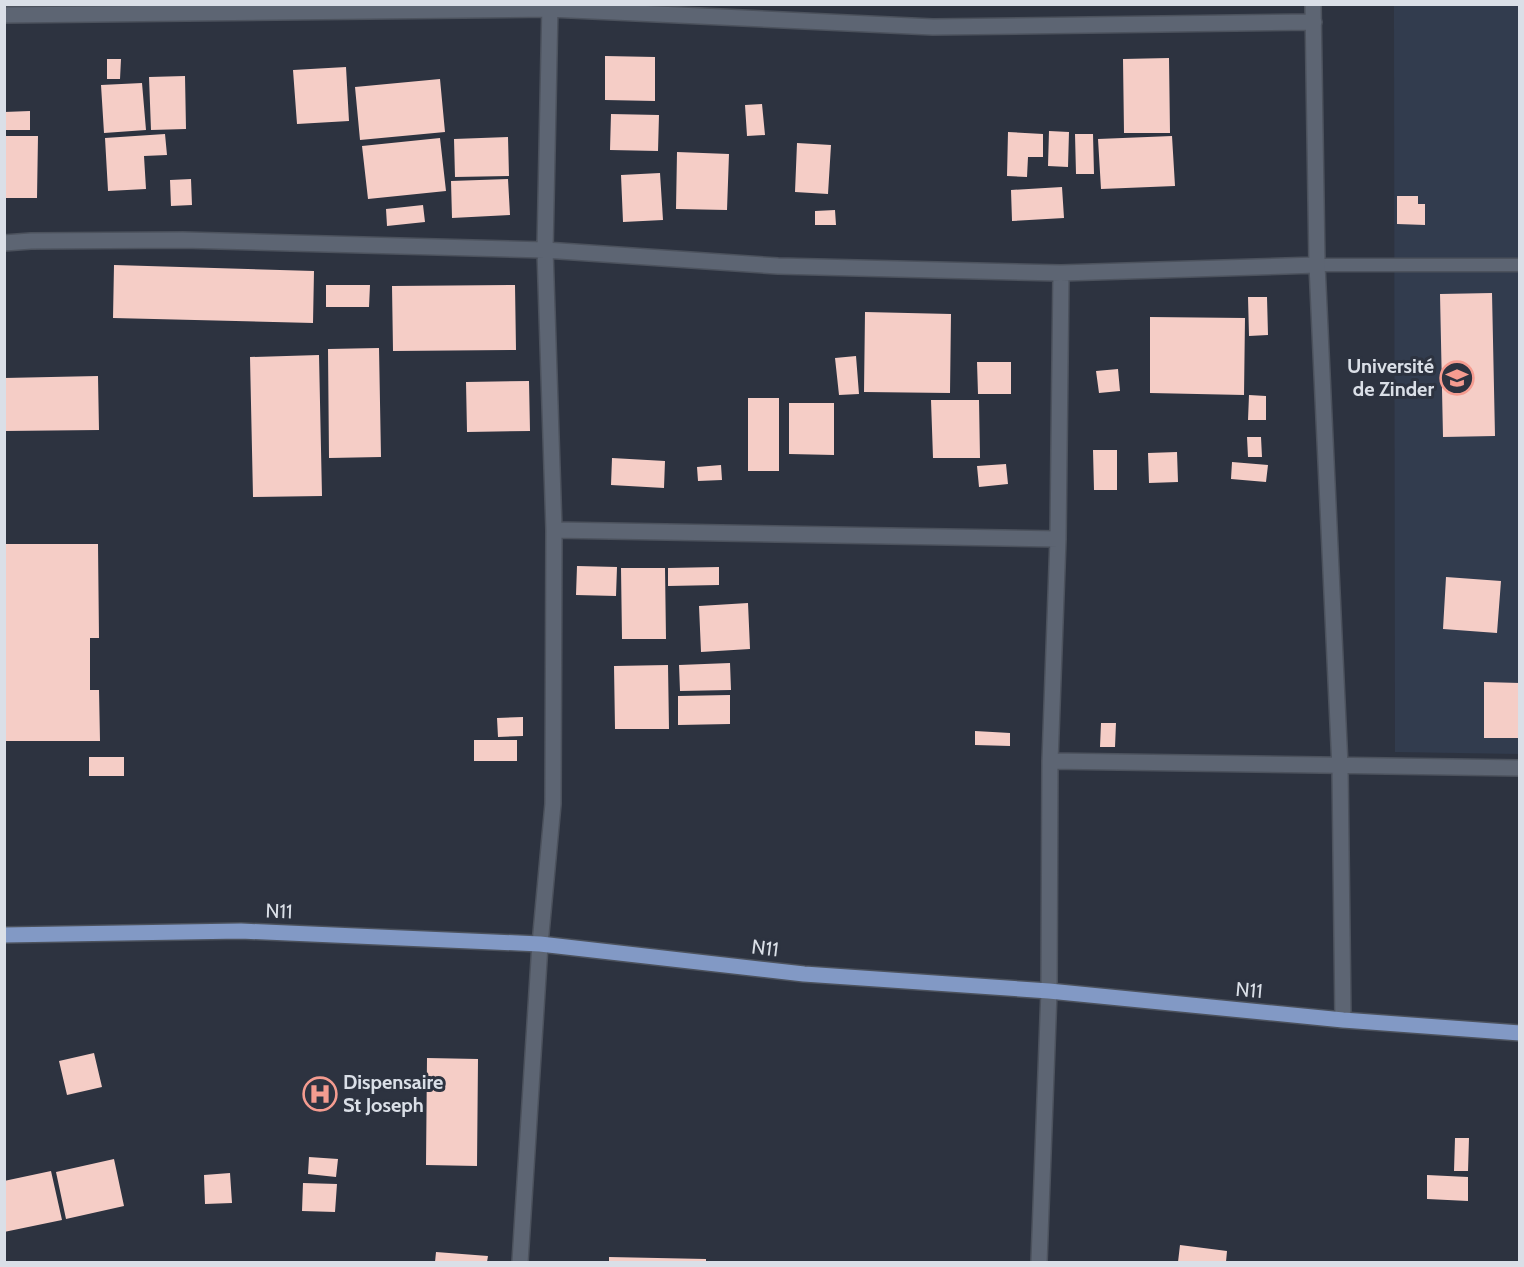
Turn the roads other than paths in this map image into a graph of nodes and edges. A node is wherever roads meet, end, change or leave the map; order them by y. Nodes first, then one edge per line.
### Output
1 (1313, 4) edge
2 (550, 7) edge
3 (4, 15) edge
4 (1314, 22) junction
5 (4, 243) edge
6 (545, 250) junction
7 (1317, 265) junction
8 (1520, 265) edge
9 (1061, 273) junction
10 (554, 530) junction
11 (1058, 539) junction
12 (1050, 761) junction
13 (1340, 766) junction
14 (1520, 768) edge
15 (4, 935) edge
16 (540, 944) junction
17 (1049, 991) junction
18 (1343, 1020) junction
19 (1520, 1033) edge
20 (520, 1263) edge
21 (1039, 1263) edge

1 - 4 street
2 - 3 street
2 - 4 street
2 - 6 street
4 - 7 street
5 - 6 street
6 - 9 street
6 - 10 street
7 - 8 lane
7 - 9 street
7 - 13 street
9 - 11 street
10 - 11 street
10 - 16 street
11 - 12 street
12 - 13 street
12 - 17 street
13 - 14 street
13 - 18 street
15 - 16 main road, N11
16 - 17 main road, N11
16 - 20 street
17 - 18 main road, N11
17 - 21 street
18 - 19 main road, N11

